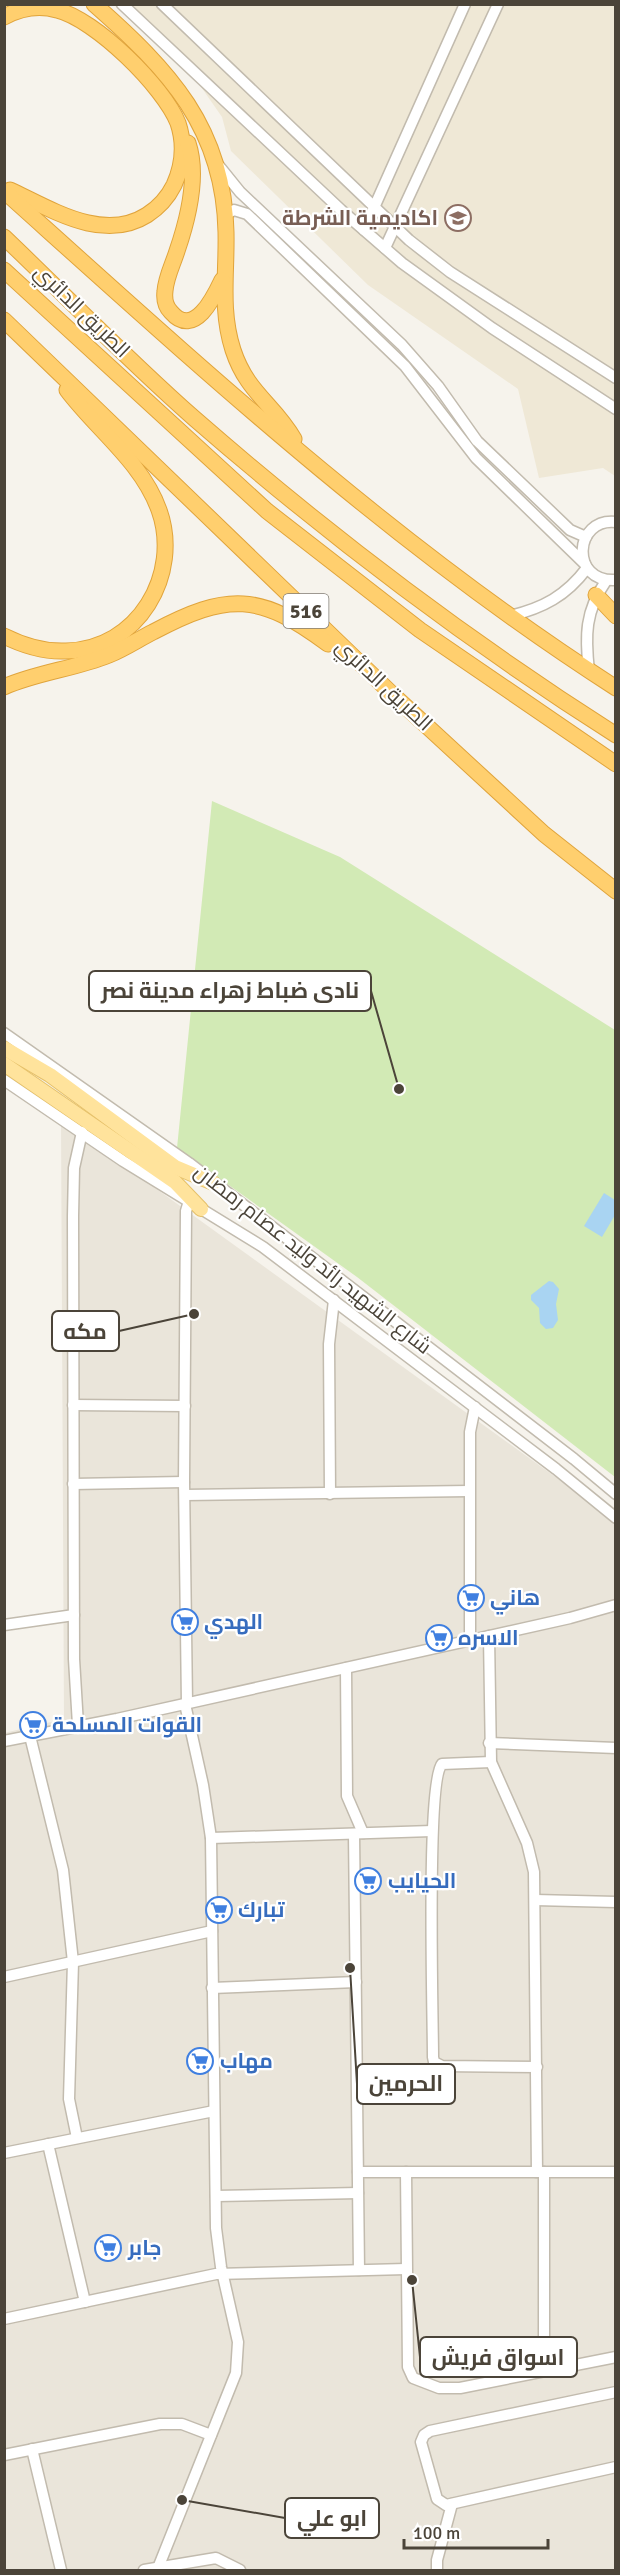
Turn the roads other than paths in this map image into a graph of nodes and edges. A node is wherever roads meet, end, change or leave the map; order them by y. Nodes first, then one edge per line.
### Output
1 (94, 4) edge
2 (122, 4) edge
3 (162, 4) edge
4 (465, 4) edge
5 (498, 4) edge
6 (4, 17) edge
7 (178, 124) junction
8 (217, 164) junction
9 (4, 190) edge
10 (375, 206) junction
11 (225, 215) junction
12 (395, 227) junction
13 (364, 230) junction
14 (282, 231) junction
15 (4, 237) edge
16 (273, 240) junction
17 (385, 248) junction
18 (4, 270) edge
19 (225, 274) junction
20 (4, 320) edge
21 (43, 356) junction
22 (615, 378) edge
23 (615, 409) edge
24 (303, 454) junction
25 (615, 522) edge
26 (585, 537) junction
27 (586, 566) junction
28 (611, 580) edge
29 (596, 595) junction
30 (510, 616) junction
31 (615, 616) edge
32 (4, 636) edge
33 (589, 671) junction
34 (4, 687) edge
35 (615, 688) edge
36 (391, 693) junction
37 (615, 735) edge
38 (615, 764) edge
39 (615, 891) edge
40 (4, 1033) edge
41 (4, 1048) edge
42 (4, 1064) edge
43 (4, 1080) edge
44 (80, 1107) junction
45 (82, 1132) junction
46 (213, 1183) junction
47 (195, 1205) junction
48 (334, 1300) junction
49 (381, 1313) junction
50 (371, 1328) junction
51 (73, 1406) junction
52 (185, 1406) junction
53 (475, 1407) junction
54 (184, 1482) junction
55 (74, 1484) junction
56 (469, 1491) junction
57 (330, 1494) junction
58 (615, 1494) edge
59 (185, 1495) junction
60 (615, 1518) edge
61 (615, 1605) edge
62 (74, 1615) junction
63 (4, 1625) edge
64 (489, 1636) junction
65 (470, 1640) junction
66 (346, 1668) junction
67 (186, 1704) junction
68 (78, 1725) junction
69 (30, 1736) junction
70 (4, 1741) edge
71 (489, 1743) junction
72 (615, 1748) edge
73 (491, 1762) junction
74 (432, 1831) junction
75 (359, 1834) junction
76 (211, 1838) junction
77 (535, 1900) junction
78 (615, 1902) edge
79 (212, 1931) junction
80 (73, 1962) junction
81 (4, 1977) edge
82 (356, 1982) junction
83 (212, 1988) junction
84 (537, 2067) junction
85 (214, 2110) junction
86 (77, 2138) junction
87 (48, 2144) junction
88 (4, 2153) edge
89 (358, 2172) junction
90 (406, 2172) junction
91 (540, 2172) junction
92 (615, 2172) edge
93 (358, 2193) junction
94 (216, 2196) junction
95 (406, 2269) junction
96 (359, 2270) junction
97 (223, 2273) junction
98 (85, 2302) junction
99 (4, 2319) edge
100 (615, 2357) edge
101 (544, 2371) junction
102 (615, 2392) edge
103 (211, 2435) junction
104 (32, 2449) junction
105 (4, 2455) edge
106 (615, 2467) edge
107 (452, 2504) junction
108 (158, 2568) junction
109 (61, 2571) edge
110 (144, 2571) edge
111 (240, 2571) edge
112 (437, 2571) edge

1 - 8 highway
2 - 13 street
3 - 10 street
4 - 10 street
5 - 12 street
6 - 7 highway
7 - 9 highway
7 - 19 highway
8 - 11 highway
8 - 14 street
9 - 24 highway, الطريق الدائري
10 - 12 street
10 - 13 street
11 - 16 street
11 - 19 highway
12 - 17 street
12 - 22 street
13 - 17 street
14 - 16 street
14 - 26 street
15 - 37 highway, الطريق الدائري
16 - 27 street
17 - 23 street
18 - 38 highway, الطريق الدائري / 516
19 - 24 highway
20 - 21 highway, الطريق الدائري / 516
21 - 32 highway, 516
21 - 36 highway, الطريق الدائري / 516
24 - 30 highway, الطريق الدائري
25 - 26 street
26 - 27 street
27 - 28 street
27 - 30 street
28 - 29 street
29 - 31 highway
29 - 33 street
30 - 33 highway, الطريق الدائري
33 - 35 highway, الطريق الدائري
34 - 36 highway, 516
36 - 39 highway, الطريق الدائري / 516
40 - 46 street, شارع الشهيد رائد وليد عصام رمضان
41 - 44 main road
42 - 44 main road
43 - 45 street, شارع الشهيد رائد وليد عصام رمضان
44 - 46 main road
44 - 47 main road
45 - 47 street, شارع الشهيد رائد وليد عصام رمضان
45 - 51 street
46 - 49 street, شارع الشهيد رائد وليد عصام رمضان
47 - 48 street, شارع الشهيد رائد وليد عصام رمضان
47 - 52 street
48 - 50 street, شارع الشهيد رائد وليد عصام رمضان
48 - 57 street
49 - 50 street
49 - 58 street, شارع الشهيد رائد وليد عصام رمضان
50 - 53 street, شارع الشهيد رائد وليد عصام رمضان
51 - 52 street
51 - 55 street
52 - 54 street
53 - 56 street
53 - 60 street, شارع الشهيد رائد وليد عصام رمضان
54 - 55 street
54 - 59 street
55 - 62 street
56 - 57 street
56 - 65 street
57 - 59 street
59 - 67 street
61 - 64 street
62 - 63 street
62 - 68 street
64 - 65 street
64 - 71 street
65 - 66 street
66 - 67 street
66 - 75 street
67 - 68 street
67 - 76 street
68 - 69 street
69 - 70 street
69 - 80 street
71 - 72 street
71 - 73 street
73 - 74 street
73 - 77 street
74 - 75 street
74 - 84 street
75 - 76 street
75 - 82 street
76 - 79 street
77 - 78 street
77 - 84 street
79 - 80 street
79 - 83 street
80 - 81 street
80 - 86 street
82 - 83 street
82 - 89 street
83 - 85 street
84 - 91 street
85 - 86 street
85 - 94 street
86 - 87 street
87 - 88 street
87 - 98 street
89 - 90 street
89 - 93 street
90 - 91 street
90 - 95 street
91 - 92 street
91 - 101 street
93 - 94 street
93 - 96 street
94 - 97 street
95 - 96 street
95 - 101 street
96 - 97 street
97 - 98 street
97 - 103 street
98 - 99 street
100 - 101 street
102 - 107 street
103 - 104 street
103 - 108 street
104 - 105 street
104 - 109 street
106 - 107 street
107 - 112 street
108 - 110 street
108 - 111 street

